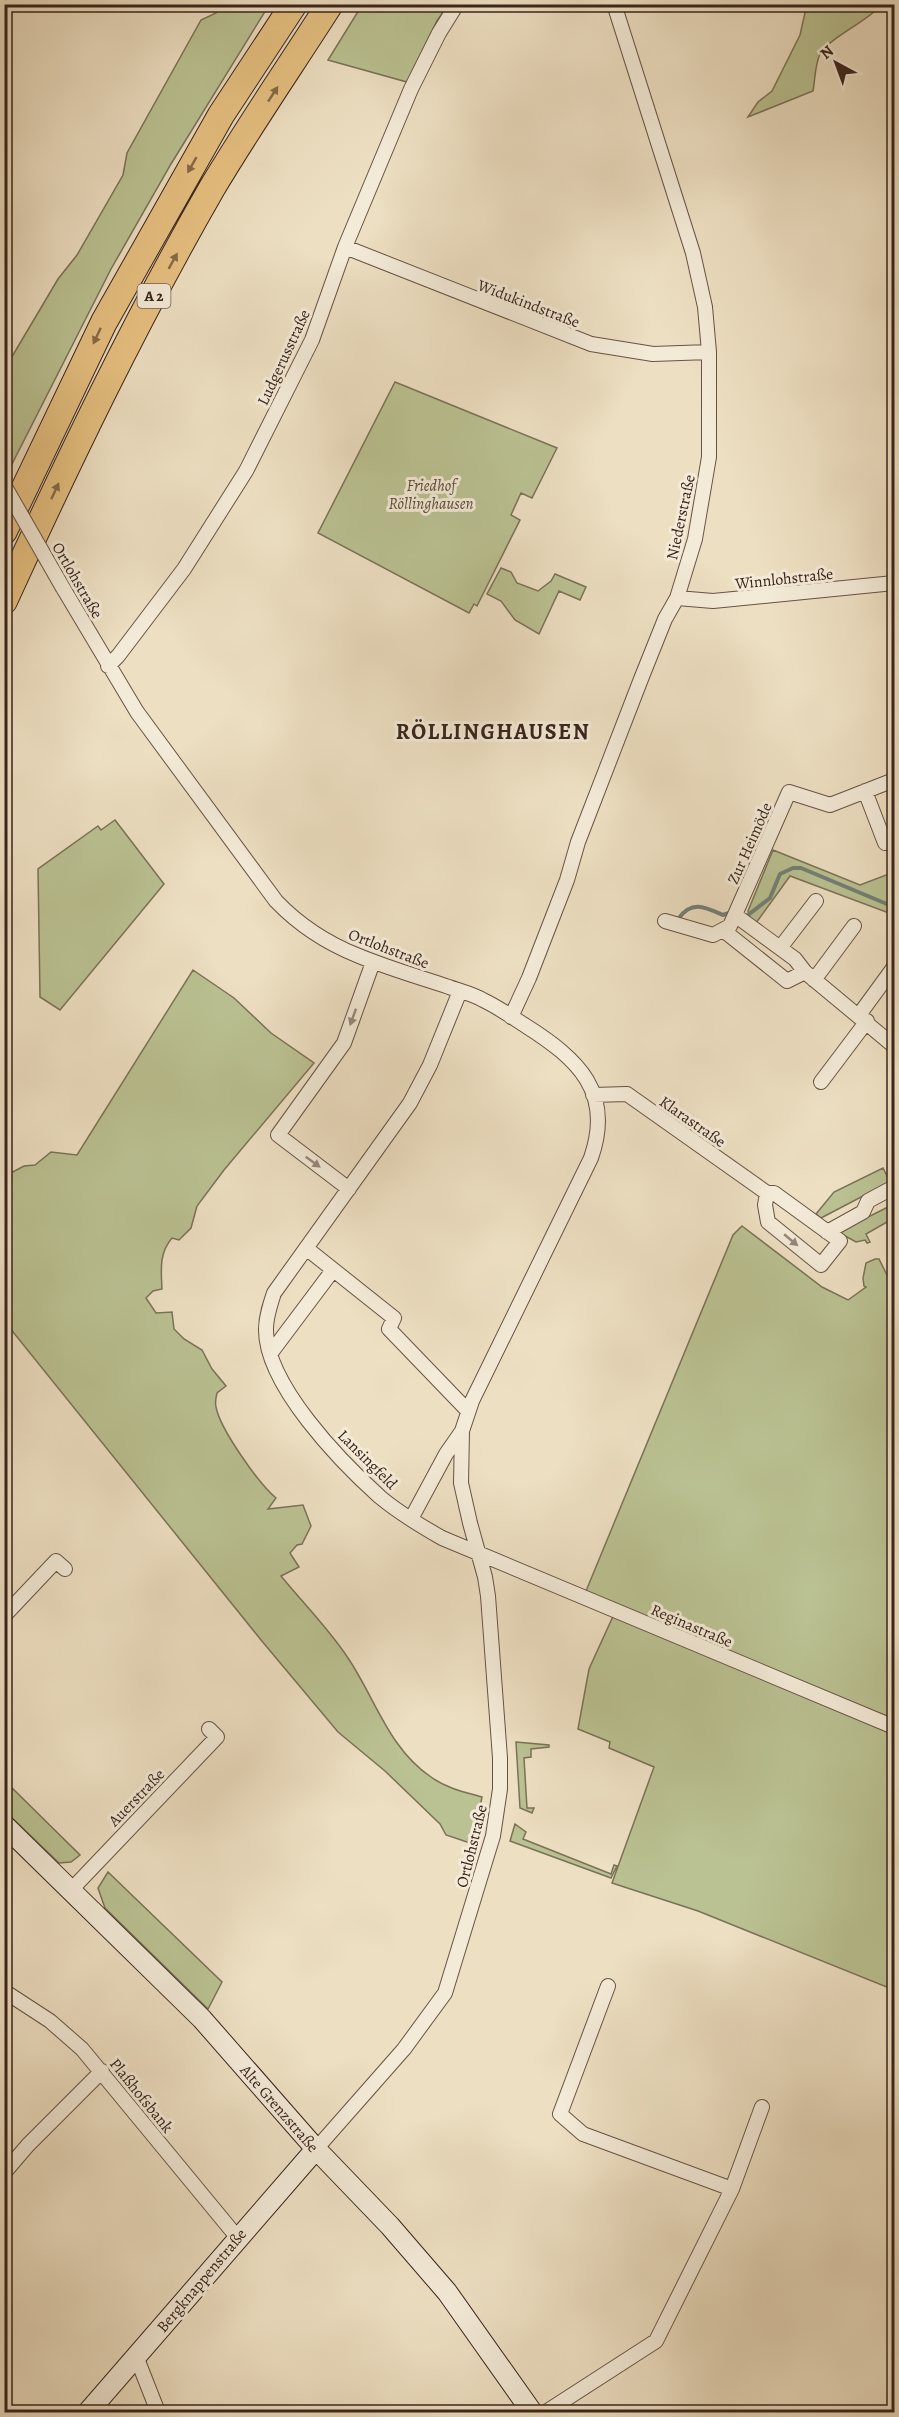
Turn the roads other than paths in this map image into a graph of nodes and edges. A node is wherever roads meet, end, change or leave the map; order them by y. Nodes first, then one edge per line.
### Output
1 (294, 4) edge
2 (330, 4) edge
3 (457, 4) edge
4 (614, 4) edge
5 (345, 247) junction
6 (709, 352) junction
7 (4, 485) edge
8 (4, 531) edge
9 (894, 583) edge
10 (677, 598) junction
11 (4, 601) edge
12 (108, 666) junction
13 (894, 780) edge
14 (865, 791) junction
15 (885, 843) dead end
16 (816, 901) dead end
17 (735, 915) junction
18 (665, 921) dead end
19 (854, 926) dead end
20 (723, 930) junction
21 (780, 948) junction
22 (373, 962) junction
23 (894, 967) edge
24 (810, 976) junction
25 (460, 991) junction
26 (511, 1017) junction
27 (863, 1018) junction
28 (894, 1046) edge
29 (821, 1082) dead end
30 (593, 1095) junction
31 (894, 1187) edge
32 (350, 1189) junction
33 (767, 1193) junction
34 (827, 1232) junction
35 (306, 1248) junction
36 (333, 1270) junction
37 (270, 1354) junction
38 (468, 1411) junction
39 (462, 1431) junction
40 (411, 1519) junction
41 (478, 1552) junction
42 (65, 1569) dead end
43 (4, 1616) edge
44 (894, 1727) edge
45 (208, 1729) dead end
46 (4, 1825) edge
47 (72, 1889) junction
48 (608, 1986) dead end
49 (4, 1991) edge
50 (102, 2071) junction
51 (762, 2107) dead end
52 (316, 2149) junction
53 (4, 2173) edge
54 (732, 2188) junction
55 (237, 2237) junction
56 (136, 2356) junction
57 (88, 2412) edge
58 (158, 2412) edge
59 (532, 2412) edge
60 (546, 2412) edge

1 -> 8 highway, A 2
11 -> 2 highway, A 2
3 - 5 street, Ludgerusstraße
4 - 6 street, Niederstraße
5 - 6 street, Widukindstraße
5 - 12 street, Ludgerusstraße
6 - 10 street, Niederstraße
7 - 12 street, Ortlohstraße, bridge
9 - 10 street, Winnlohstraße
10 - 26 street, Niederstraße
12 - 22 street, Ortlohstraße
13 - 14 street, Zur Heimöde
14 - 15 street
14 - 17 street, Zur Heimöde
16 - 21 street
17 - 20 street, Zur Heimöde
17 - 21 street
18 - 20 street
19 - 24 street
20 - 24 street
21 - 24 street
22 - 25 street, Ortlohstraße
22 -> 32 street
23 - 27 street
24 - 27 street
25 - 26 street, Ortlohstraße
25 - 32 street, Lansingfeld
26 - 30 street, Ortlohstraße
27 - 28 street
27 - 29 street
30 - 33 street, Klarastraße
30 - 38 street, Ortlohstraße
31 - 34 street
32 - 35 street, Lansingfeld
33 - 34 street, Klarastraße
33 -> 34 street
35 - 36 street
35 - 37 street, Lansingfeld
36 - 37 street
36 - 38 street
37 - 40 street, Lansingfeld
38 - 39 street, Ortlohstraße
39 - 40 street, Ortlohstraße
39 - 41 street, Ortlohstraße
40 - 41 street, Lansingfeld
41 - 44 street, Reginastraße
41 - 52 street, Ortlohstraße
42 - 43 street
45 - 47 street, Auerstraße
46 - 47 street, Alte Grenzstraße
47 - 52 street, Alte Grenzstraße
48 - 54 street
49 - 50 street, Plaßhofsbank
50 - 53 street
50 - 55 street, Plaßhofsbank
51 - 54 street
52 - 55 street, Bergknappenstraße
52 - 59 street, Alte Grenzstraße
54 - 60 street
55 - 56 street, Bergknappenstraße
56 - 57 street, Bergknappenstraße
56 - 58 street

